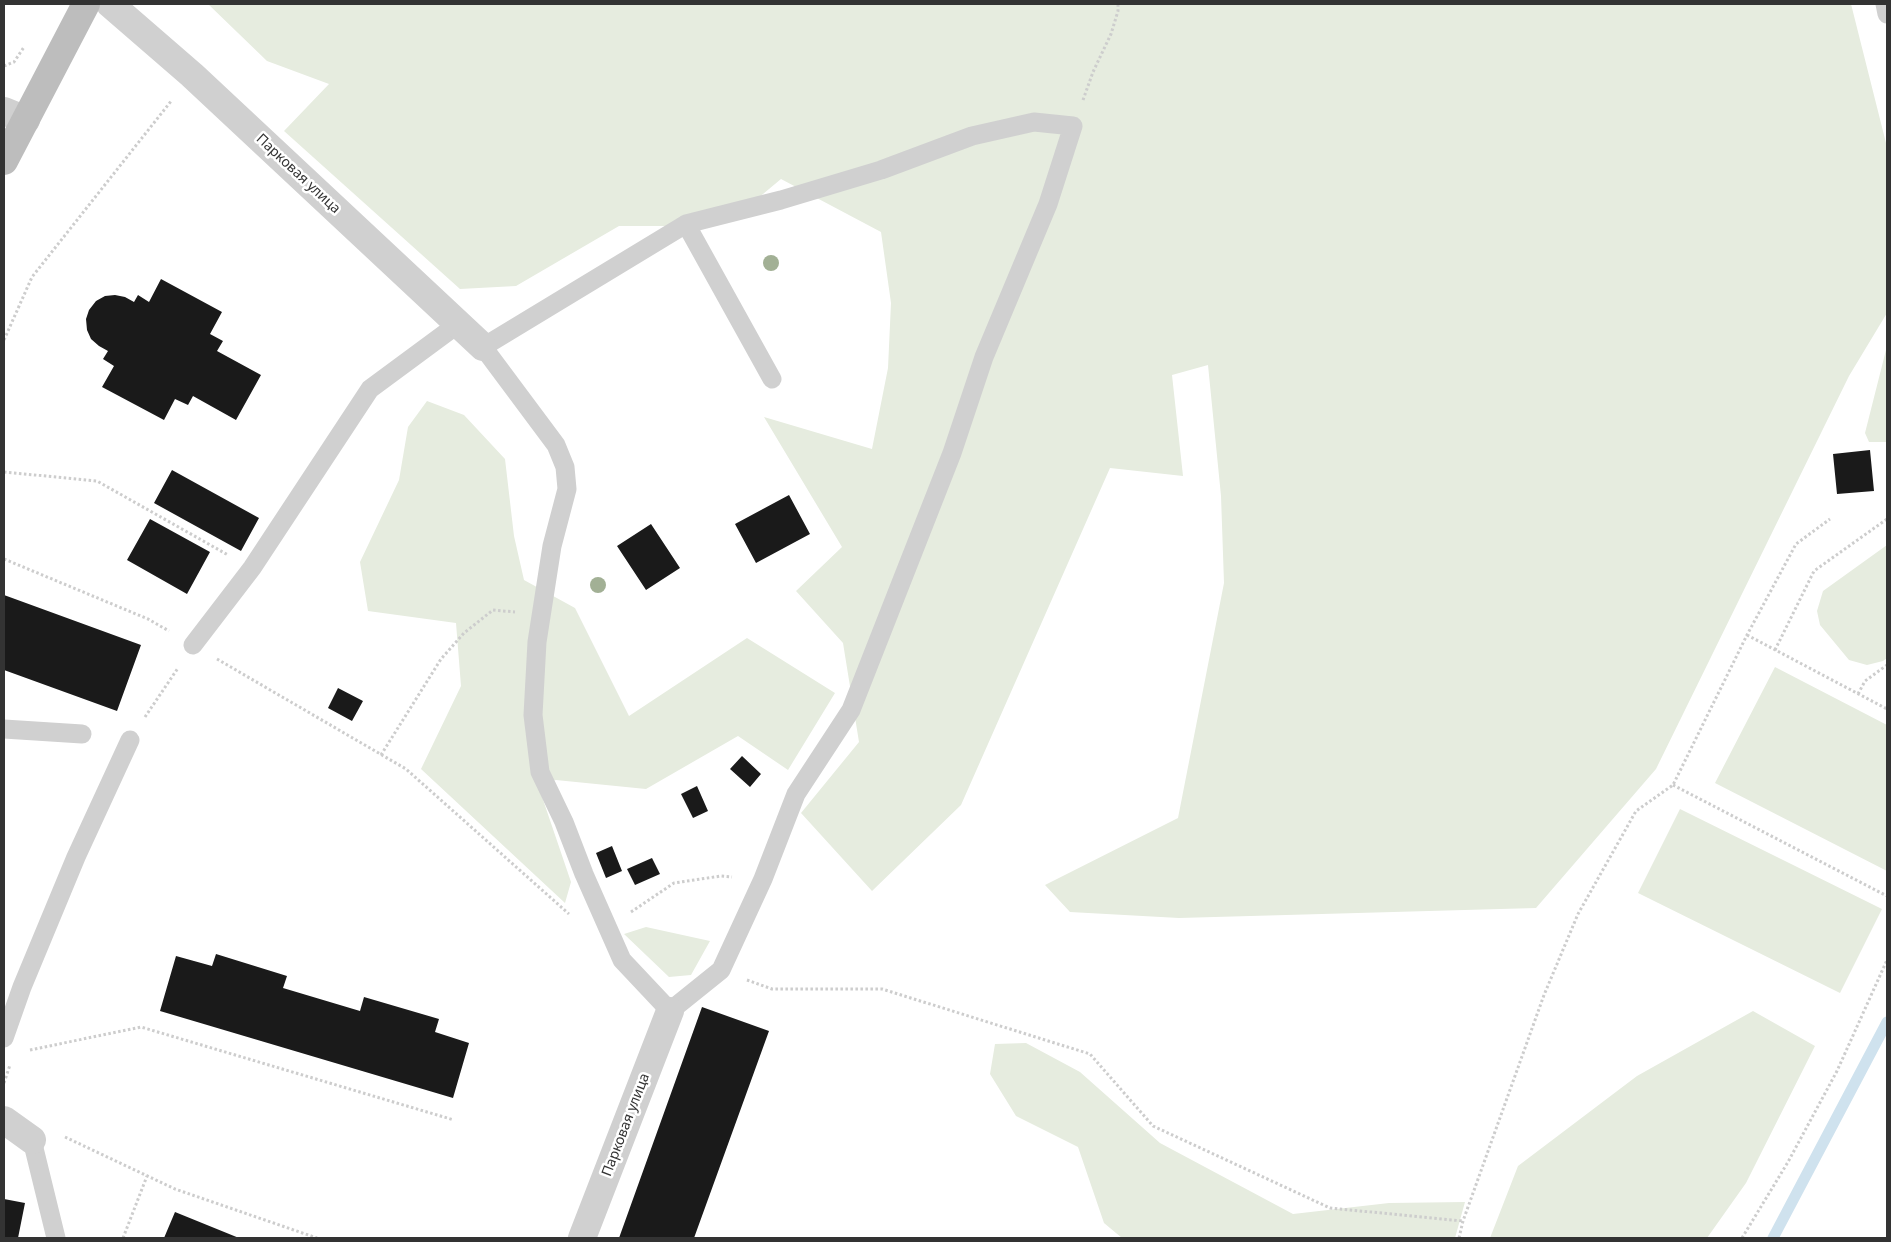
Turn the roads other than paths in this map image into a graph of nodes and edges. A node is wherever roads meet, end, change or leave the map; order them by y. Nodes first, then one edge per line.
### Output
1 (86, 4) edge
2 (110, 4) edge
3 (1885, 4) edge
4 (1887, 14) edge
5 (15, 115) edge
6 (4, 161) edge
7 (686, 224) junction
8 (458, 324) junction
9 (483, 347) junction
10 (772, 379) dead end
11 (193, 645) road end
12 (4, 728) edge
13 (82, 734) dead end
14 (130, 740) road end
15 (670, 1011) junction
16 (4, 1038) edge
17 (4, 1120) edge
18 (32, 1140) joint
19 (56, 1238) edge
20 (582, 1238) edge

1 - 5 main road
2 - 8 street, Парковая улица
3 - 4 lane
5 - 6 main road
7 - 9 lane
7 - 10 lane
7 - 15 lane
8 - 9 street, Парковая улица
8 - 11 lane
9 - 15 lane
12 - 13 lane
14 - 16 lane
15 - 20 street, Парковая улица
17 - 18 street
18 - 19 lane

